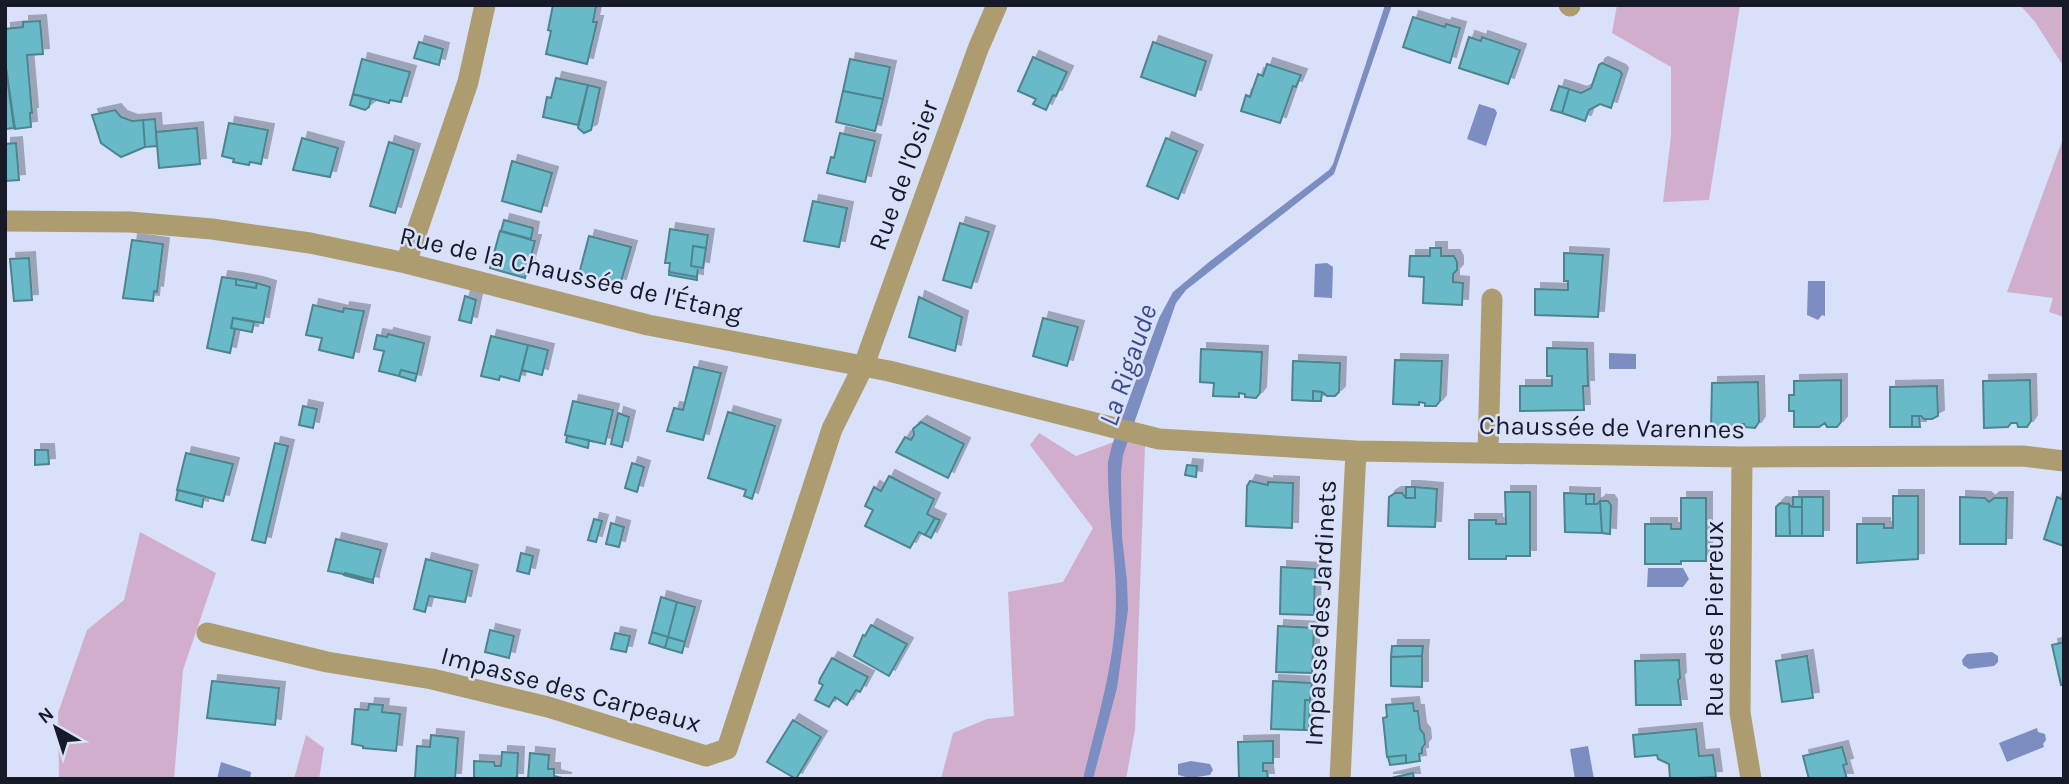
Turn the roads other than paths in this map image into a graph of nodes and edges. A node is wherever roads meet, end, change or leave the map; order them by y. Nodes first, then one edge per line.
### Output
1 (485, 5) edge
2 (998, 5) edge
3 (5, 221) edge
4 (406, 263) junction
5 (1492, 299) dead end
6 (864, 365) junction
7 (1159, 439) joint
8 (1356, 451) junction
9 (1488, 452) junction
10 (1742, 457) junction
11 (2064, 461) edge
12 (207, 633) dead end
13 (1340, 779) edge
14 (1751, 779) edge

1 - 4 street
2 - 6 street, Rue de l'Osier
3 - 4 street, Rue de la Chaussée de l'Étang
4 - 6 street, Rue de la Chaussée de l'Étang
5 - 9 street
6 - 7 street, Rue de la Chaussée de l'Étang
6 - 12 street, Impasse des Carpeaux
7 - 8 street, Chaussée de Varennes
8 - 9 street, Chaussée de Varennes
8 - 13 street, Impasse des Jardinets
9 - 10 street, Chaussée de Varennes
10 - 11 street, Chaussée de Varennes
10 - 14 street, Rue des Pierreux

